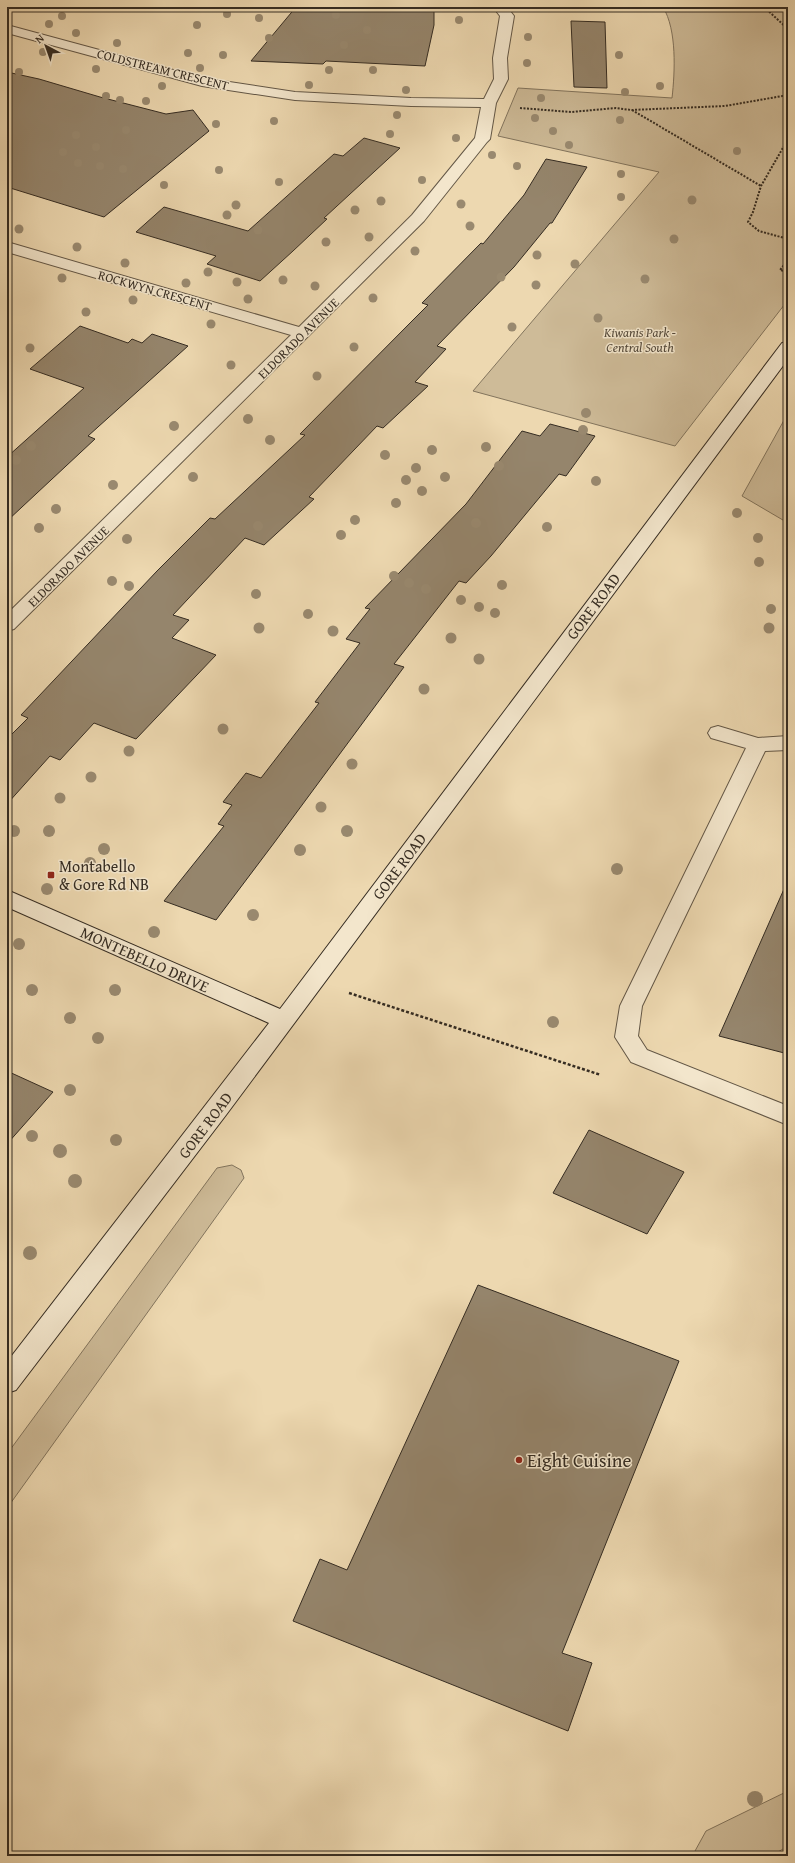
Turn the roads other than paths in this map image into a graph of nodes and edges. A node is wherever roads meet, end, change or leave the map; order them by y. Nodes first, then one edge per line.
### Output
1 (500, 7) edge
2 (7, 29) edge
3 (489, 103) junction
4 (7, 247) edge
5 (303, 333) junction
6 (788, 347) edge
7 (7, 625) edge
8 (718, 733) dead end
9 (788, 743) edge
10 (758, 745) junction
11 (7, 898) edge
12 (283, 1020) junction
13 (788, 1116) edge
14 (7, 1382) edge

1 - 3 street, ELDORADO AVENUE
2 - 3 street, COLDSTREAM CRESCENT
3 - 5 street, ELDORADO AVENUE
4 - 5 street, ROCKWYN CRESCENT
5 - 7 street, ELDORADO AVENUE
6 - 12 street, GORE ROAD
8 - 10 street
9 - 10 street
10 - 13 street
11 - 12 street, MONTEBELLO DRIVE
12 - 14 street, GORE ROAD

